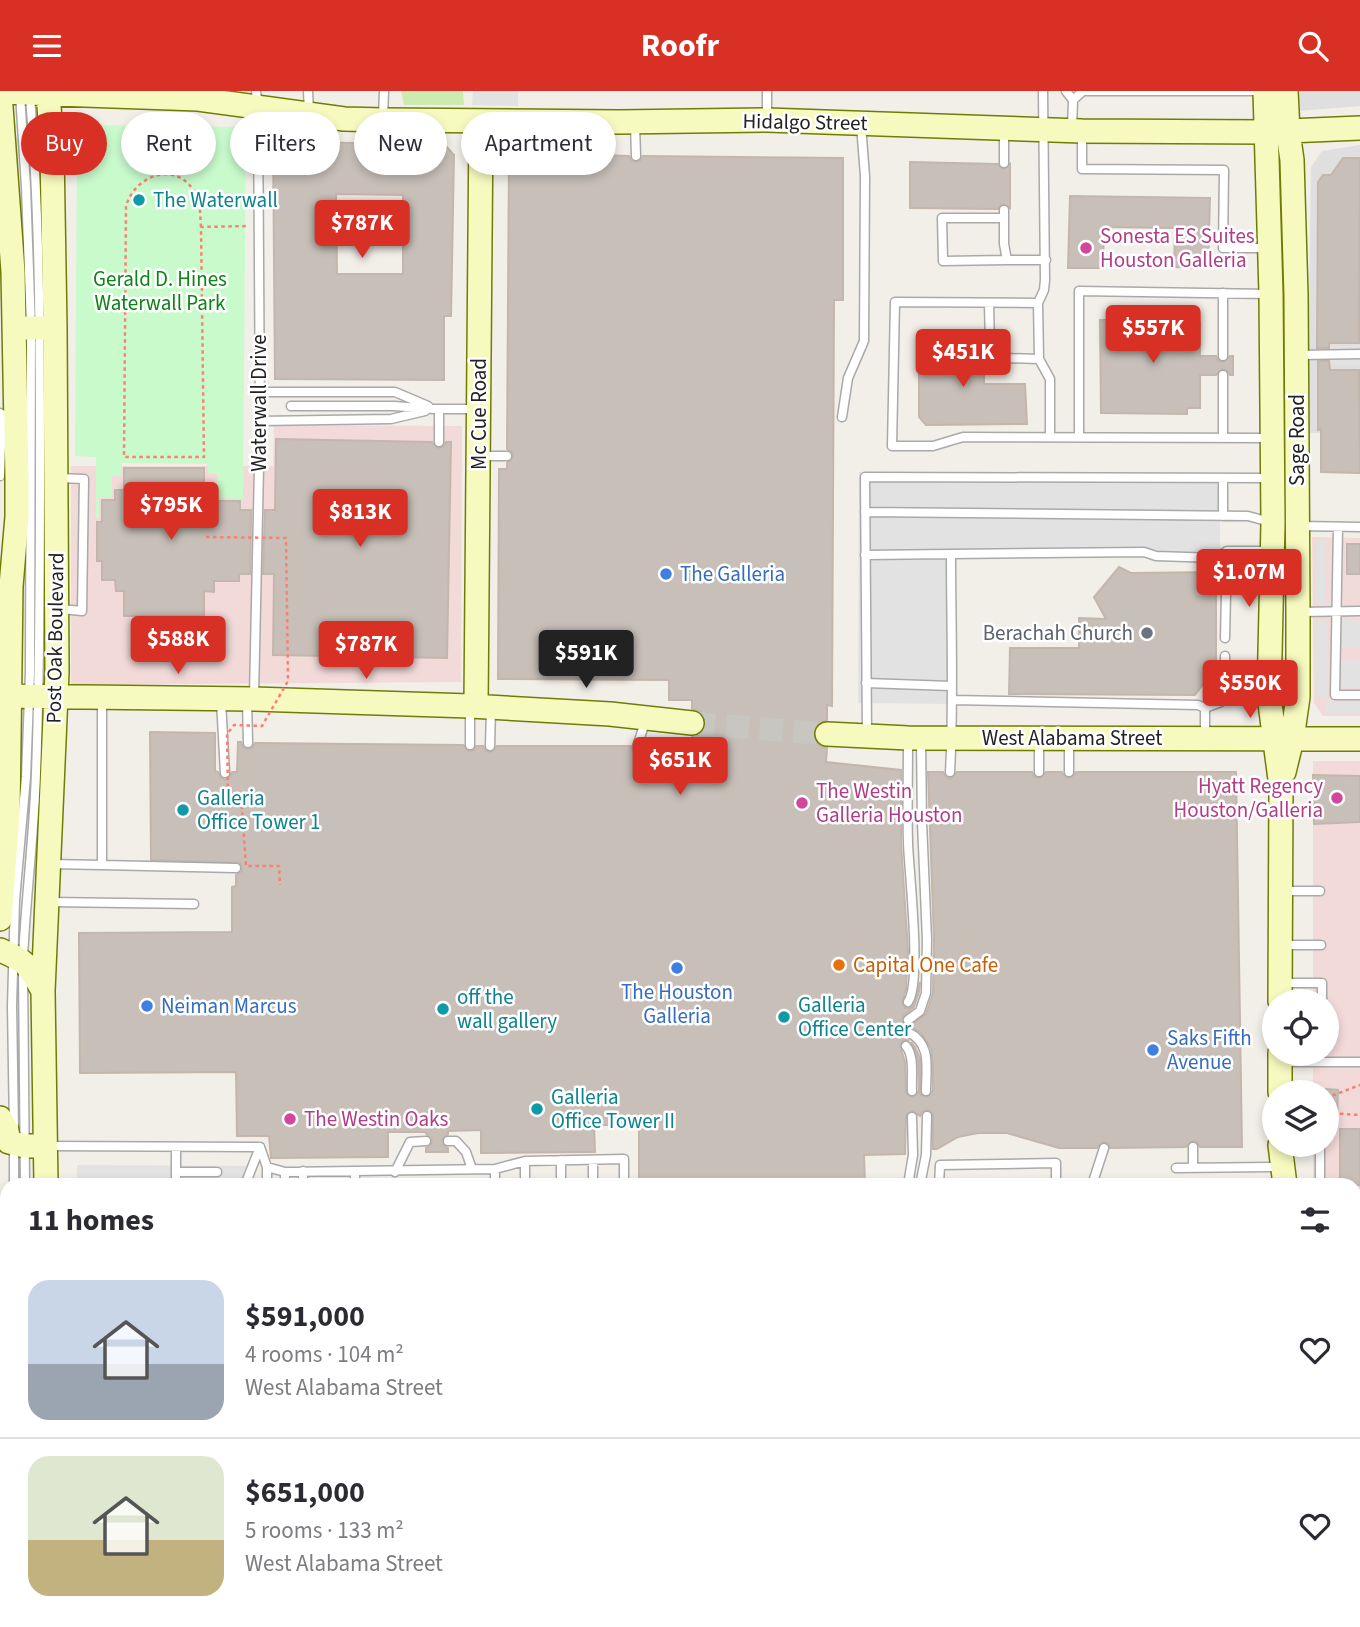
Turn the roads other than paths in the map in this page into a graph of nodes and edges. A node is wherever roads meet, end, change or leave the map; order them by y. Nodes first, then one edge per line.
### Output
1 (308, 91) edge
2 (384, 91) edge
3 (766, 91) edge
4 (1043, 91) edge
5 (1066, 91) edge
6 (1265, 91) edge
7 (1286, 91) edge
8 (24, 92) edge
9 (257, 99) edge
10 (1073, 100) junction
11 (299, 112) edge
12 (309, 112) edge
13 (383, 112) edge
14 (767, 120) junction
15 (616, 122) edge
16 (635, 122) junction
17 (861, 122) junction
18 (1004, 128) junction
19 (1360, 128) edge
20 (1042, 129) junction
21 (1077, 131) junction
22 (1276, 132) junction
23 (636, 156) dead end
24 (1004, 163) dead end
25 (481, 175) edge
26 (1270, 248) junction
27 (1007, 260) junction
28 (1046, 260) junction
29 (7, 272) edge
30 (1223, 293) junction
31 (1271, 294) junction
32 (1296, 295) junction
33 (989, 303) junction
34 (1038, 303) junction
35 (30, 328) junction
36 (1360, 354) edge
37 (1297, 355) junction
38 (1223, 356) dead end
39 (1039, 359) junction
40 (1223, 375) dead end
41 (259, 392) junction
42 (291, 406) dead end
43 (437, 409) junction
44 (480, 409) junction
45 (0, 414) edge
46 (842, 417) dead end
47 (260, 421) junction
48 (1050, 437) junction
49 (1079, 437) junction
50 (1223, 438) junction
51 (1272, 438) junction
52 (439, 442) dead end
53 (479, 456) junction
54 (507, 456) dead end
55 (1223, 478) junction
56 (1272, 478) junction
57 (7, 486) edge
58 (865, 512) junction
59 (1223, 516) junction
60 (1273, 523) junction
61 (1298, 526) junction
62 (1338, 527) junction
63 (1360, 527) edge
64 (1227, 551) junction
65 (1272, 551) junction
66 (951, 554) junction
67 (865, 555) junction
68 (1337, 611) junction
69 (1360, 611) edge
70 (1298, 612) junction
71 (1225, 638) dead end
72 (1225, 656) dead end
73 (866, 683) junction
74 (951, 686) junction
75 (1360, 695) edge
76 (27, 696) edge
77 (102, 697) junction
78 (221, 698) junction
79 (250, 699) junction
80 (952, 700) junction
81 (479, 706) junction
82 (1205, 708) junction
83 (646, 719) junction
84 (692, 723) tunnel mouth
85 (827, 734) tunnel mouth
86 (867, 737) junction
87 (915, 738) junction
88 (952, 738) junction
89 (1039, 738) junction
90 (1069, 738) junction
91 (1283, 739) junction
92 (1360, 739) edge
93 (1205, 740) junction
94 (248, 743) dead end
95 (470, 745) dead end
96 (490, 746) dead end
97 (637, 747) dead end
98 (225, 772) dead end
99 (950, 772) dead end
100 (1039, 772) dead end
101 (1069, 772) dead end
102 (47, 864) junction
103 (102, 865) junction
104 (236, 868) dead end
105 (1280, 891) junction
106 (1320, 891) dead end
107 (46, 902) junction
108 (194, 904) dead end
109 (0, 919) edge
110 (1280, 945) junction
111 (1321, 945) dead end
112 (12, 955) edge
113 (1280, 989) edge
114 (1294, 989) edge
115 (1322, 989) edge
116 (43, 991) junction
117 (908, 1002) dead end
118 (908, 1020) dead end
119 (908, 1032) dead end
120 (906, 1046) dead end
121 (1339, 1060) edge
122 (1360, 1062) edge
123 (912, 1091) dead end
124 (926, 1091) dead end
125 (926, 1116) dead end
126 (912, 1117) dead end
127 (0, 1118) edge
128 (426, 1141) dead end
129 (448, 1141) dead end
130 (28, 1145) junction
131 (176, 1147) junction
132 (260, 1147) junction
133 (1193, 1147) dead end
134 (1104, 1148) dead end
135 (1320, 1157) edge
136 (561, 1160) junction
137 (593, 1160) junction
138 (524, 1161) junction
139 (267, 1167) junction
140 (1176, 1168) dead end
141 (1193, 1168) junction
142 (472, 1169) junction
143 (495, 1169) junction
144 (1285, 1170) edge
145 (303, 1171) junction
146 (176, 1172) junction
147 (217, 1172) dead end
148 (285, 1172) junction
149 (355, 1172) junction
150 (395, 1172) junction
151 (16, 1178) edge
152 (26, 1178) edge
153 (43, 1178) edge
154 (176, 1178) edge
155 (248, 1178) edge
156 (267, 1178) edge
157 (285, 1178) edge
158 (303, 1178) edge
159 (355, 1178) edge
160 (495, 1178) edge
161 (525, 1178) edge
162 (561, 1178) edge
163 (593, 1178) edge
164 (624, 1178) edge
165 (909, 1178) edge
166 (921, 1178) edge
167 (939, 1178) edge
168 (1056, 1178) edge
169 (1094, 1178) edge
170 (1308, 1178) edge
171 (1320, 1178) edge

1 - 12 lane
2 - 13 lane
3 - 14 lane
4 - 20 lane
5 - 10 lane
6 - 10 lane
6 - 22 main road, Sage Road
7 - 22 main road, Sage Road
8 - 9 main road, Hidalgo Street
8 - 29 main road, Post Oak Boulevard
8 - 35 main road, Post Oak Boulevard
9 - 11 main road, Hidalgo Street
9 - 41 lane, Waterwall Drive
10 - 21 lane
14 - 16 main road, Hidalgo Street
14 - 17 main road, Hidalgo Street
15 - 16 main road, Hidalgo Street
16 - 23 lane
17 - 18 main road, Hidalgo Street
17 - 46 lane
18 - 20 main road, Hidalgo Street
18 - 24 lane
19 - 22 main road, Hidalgo Street
20 - 21 main road, Hidalgo Street
20 - 28 lane
21 - 22 main road, Hidalgo Street
21 - 26 lane
22 - 26 main road, Sage Road
22 - 32 main road, Sage Road
25 - 44 main road, Mc Cue Road
26 - 31 main road, Sage Road
27 - 27 lane
27 - 28 lane
28 - 34 lane
29 - 35 main road, Post Oak Boulevard
30 - 31 lane
30 - 38 lane
30 - 49 lane
31 - 32 main road
31 - 51 main road, Sage Road
32 - 37 main road, Sage Road
33 - 34 lane
33 - 39 lane
33 - 48 lane
34 - 39 lane
35 - 57 main road, Post Oak Boulevard
35 - 76 lane
35 - 76 main road, Post Oak Boulevard
36 - 37 lane
37 - 61 main road, Sage Road
39 - 48 lane
40 - 50 lane
41 - 43 lane
41 - 47 lane, Waterwall Drive
42 - 43 lane
43 - 44 lane
43 - 47 lane
43 - 52 lane
44 - 53 main road, Mc Cue Road
45 - 57 lane
47 - 79 lane, Waterwall Drive
48 - 49 lane
49 - 50 lane
50 - 51 lane
51 - 56 main road, Sage Road
53 - 54 lane
53 - 81 main road, Mc Cue Road
55 - 56 lane
55 - 58 lane
55 - 59 lane
56 - 60 main road, Sage Road
57 - 76 main road, Post Oak Boulevard
58 - 59 lane
58 - 67 lane
59 - 60 lane
60 - 61 main road
60 - 65 main road, Sage Road
61 - 62 lane
61 - 70 main road, Sage Road
62 - 63 lane
62 - 68 lane
64 - 65 lane
64 - 66 lane
64 - 71 lane
65 - 91 main road, Sage Road
66 - 67 lane
66 - 74 lane
67 - 73 lane
68 - 69 lane
68 - 70 lane
68 - 75 lane
70 - 91 main road, Sage Road
72 - 82 lane
73 - 74 lane
73 - 86 lane
74 - 80 lane
76 - 77 main road
76 - 102 main road, Post Oak Boulevard
76 - 109 main road, Post Oak Boulevard
76 - 112 lane
77 - 78 main road
77 - 103 lane
78 - 79 main road
78 - 98 lane
79 - 81 main road
79 - 94 lane, Waterwall Drive
80 - 82 lane
80 - 88 lane
81 - 83 main road
81 - 95 lane
81 - 96 lane
82 - 93 lane
83 - 84 main road
83 - 97 lane
85 - 86 main road, West Alabama Street
86 - 87 main road, West Alabama Street
87 - 88 main road, West Alabama Street
87 - 117 lane
87 - 118 lane
88 - 89 main road, West Alabama Street
88 - 99 lane
89 - 90 main road, West Alabama Street
89 - 100 lane
90 - 93 main road, West Alabama Street
90 - 101 lane
91 - 92 main road, West Alabama Street
91 - 93 main road, West Alabama Street
91 - 105 main road, Sage Road
102 - 103 lane
102 - 107 main road, Post Oak Boulevard
103 - 104 lane
105 - 106 lane
105 - 110 main road, Sage Road
107 - 108 lane
107 - 116 main road, Post Oak Boulevard
110 - 111 lane
110 - 113 main road, Sage Road
112 - 116 main road
112 - 130 lane
114 - 115 lane
116 - 130 main road, Post Oak Boulevard
119 - 124 lane
120 - 123 lane
121 - 122 lane
125 - 166 lane
126 - 165 lane
127 - 130 main road
128 - 150 lane
129 - 142 lane
130 - 131 lane
130 - 151 lane
130 - 152 lane
130 - 153 main road, Post Oak Boulevard
131 - 132 lane
131 - 146 lane
132 - 139 lane
132 - 155 lane
133 - 141 lane
134 - 169 lane
135 - 171 lane
136 - 137 lane
136 - 138 lane
136 - 162 lane
137 - 163 lane
137 - 164 lane
138 - 143 lane
138 - 161 lane
139 - 148 lane
139 - 156 lane
140 - 141 lane
141 - 144 lane
142 - 143 lane
142 - 150 lane
143 - 160 lane
144 - 170 lane
145 - 148 lane
145 - 149 lane
145 - 158 lane
146 - 147 lane
146 - 154 lane
148 - 157 lane
149 - 150 lane
149 - 159 lane
167 - 168 lane

